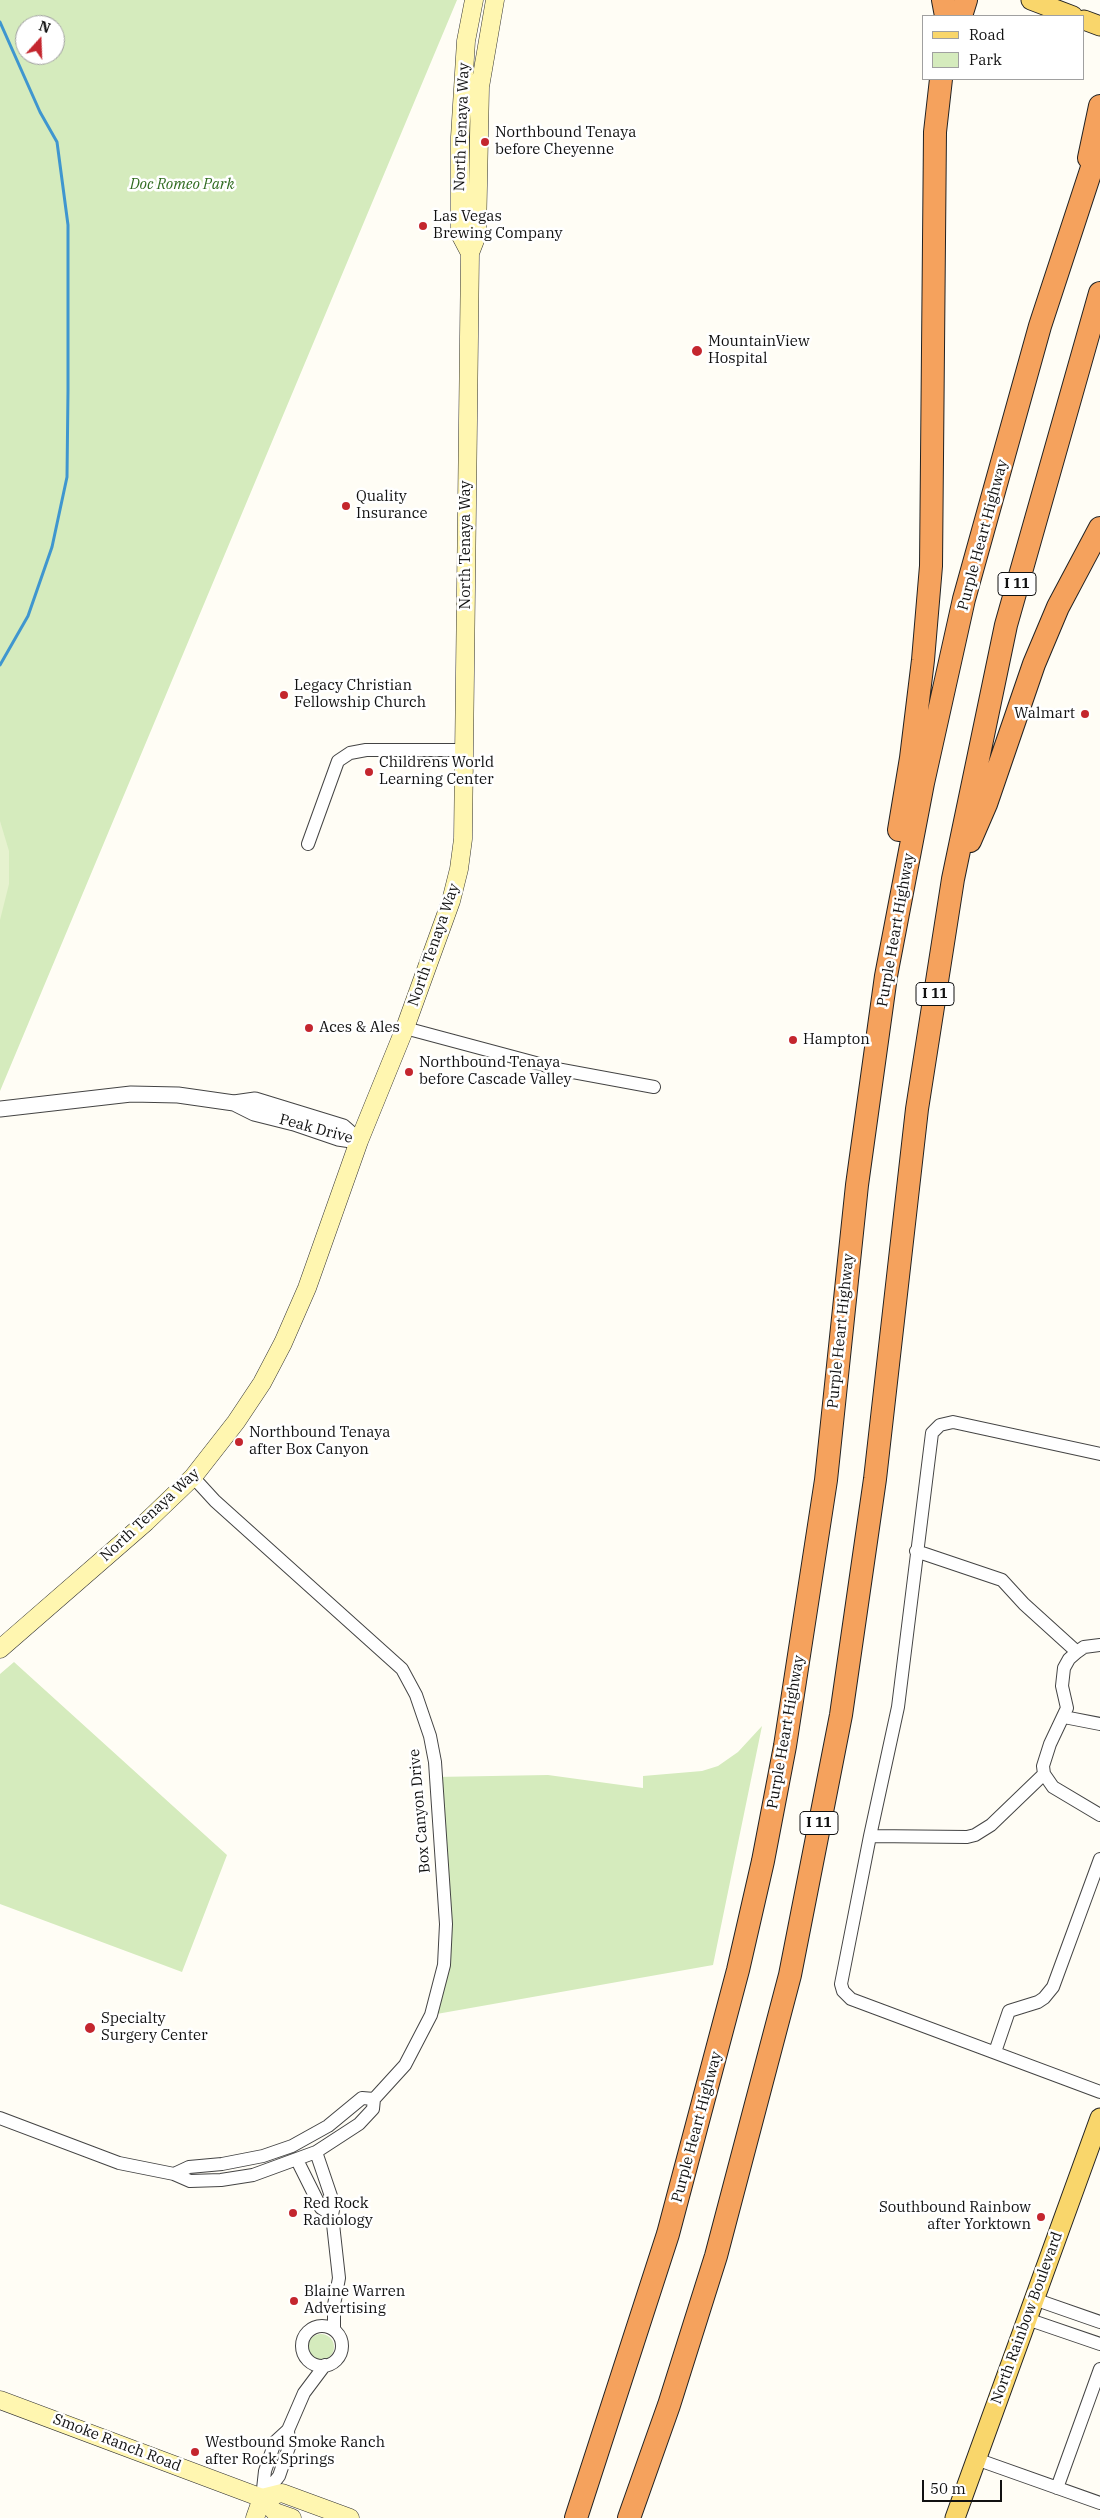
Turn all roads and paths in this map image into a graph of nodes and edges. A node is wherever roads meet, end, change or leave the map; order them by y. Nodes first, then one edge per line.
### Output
1 (474, 0) edge
2 (495, 0) edge
3 (943, 0) edge
4 (966, 0) edge
5 (1031, 0) edge
6 (946, 15) edge
7 (961, 15) edge
8 (1071, 15) edge
9 (941, 80) edge
10 (1100, 106) edge
11 (1100, 143) edge
12 (1081, 195) junction
13 (470, 253) junction
14 (1100, 293) edge
15 (1100, 528) edge
16 (464, 750) junction
17 (308, 844) dead end
18 (953, 879) junction
19 (405, 1028) junction
20 (654, 1087) dead end
21 (0, 1109) edge
22 (359, 1141) junction
23 (857, 1184) junction
24 (1100, 1454) edge
25 (193, 1478) junction
26 (916, 1551) junction
27 (1100, 1645) edge
28 (0, 1649) edge
29 (1077, 1652) junction
30 (1064, 1717) junction
31 (1100, 1724) edge
32 (1044, 1774) junction
33 (1100, 1815) edge
34 (870, 1836) junction
35 (1100, 1859) edge
36 (995, 2052) junction
37 (1100, 2092) edge
38 (374, 2099) junction
39 (0, 2118) edge
40 (1100, 2118) edge
41 (1097, 2137) edge
42 (316, 2152) junction
43 (297, 2160) junction
44 (174, 2174) junction
45 (332, 2215) junction
46 (1034, 2299) junction
47 (334, 2305) junction
48 (1027, 2319) junction
49 (1100, 2322) edge
50 (322, 2326) junction
51 (334, 2330) junction
52 (1100, 2344) edge
53 (307, 2359) junction
54 (325, 2365) junction
55 (1100, 2369) edge
56 (304, 2393) junction
57 (0, 2400) edge
58 (976, 2459) junction
59 (1057, 2488) junction
60 (262, 2498) junction
61 (1100, 2503) edge
62 (255, 2518) edge
63 (292, 2518) edge
64 (350, 2518) edge
65 (576, 2518) edge
66 (628, 2518) edge
67 (955, 2518) edge

1 - 13 main road, North Tenaya Way
2 - 13 main road, North Tenaya Way
3 - 6 highway
4 - 7 highway
5 - 8 main road
9 - 23 highway
10 - 12 highway
11 - 12 highway, Purple Heart Highway
12 - 23 highway, Purple Heart Highway
13 - 16 main road, North Tenaya Way
14 - 18 highway, I 11
15 - 18 highway
16 - 17 street
16 - 19 main road, North Tenaya Way
18 - 66 highway, I 11
19 - 20 street
19 - 22 main road, North Tenaya Way
21 - 22 street, Peak Drive
22 - 25 main road, North Tenaya Way
23 - 65 highway, Purple Heart Highway
24 - 26 street
25 - 28 main road, North Tenaya Way
25 - 38 street, Box Canyon Drive
26 - 29 street
26 - 34 street
27 - 29 street
29 - 30 street
30 - 31 street
30 - 32 street
32 - 33 street
32 - 34 street
34 - 36 street
35 - 36 street
36 - 37 street
38 - 42 street, Box Canyon Drive
38 - 44 street, Box Canyon Drive
39 - 44 street, Box Canyon Drive
40 - 41 main road, North Rainbow Boulevard
41 - 46 main road, North Rainbow Boulevard
42 - 43 street, Box Canyon Drive
42 - 45 street
43 - 44 street, Box Canyon Drive
43 - 45 street
45 - 47 street
46 - 48 main road, North Rainbow Boulevard
46 - 49 street
47 - 50 street
47 - 51 street
48 - 52 street
48 - 58 main road, North Rainbow Boulevard
50 - 51 street
50 - 53 street
51 - 54 street
53 - 54 street
53 - 56 street
54 - 56 street
55 - 59 street
56 - 60 street
57 - 60 main road, Smoke Ranch Road
58 - 59 street
58 - 67 main road, North Rainbow Boulevard
59 - 61 street
60 - 62 main road
60 - 63 main road, Smoke Ranch Road
60 - 64 main road, Smoke Ranch Road

